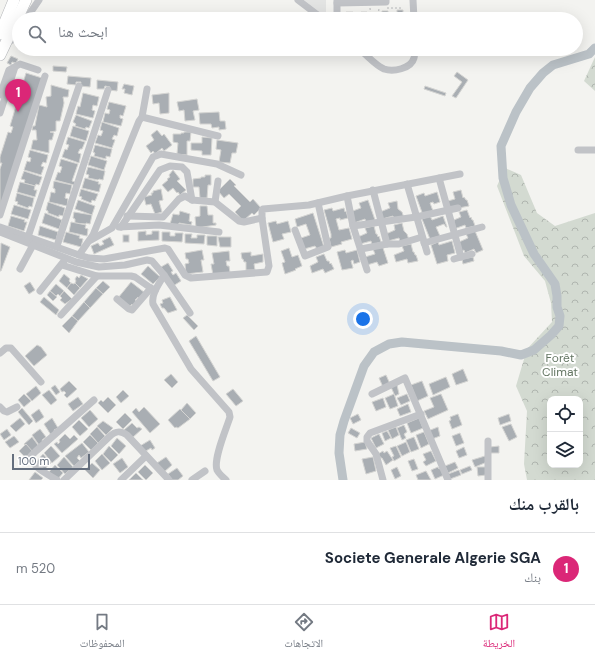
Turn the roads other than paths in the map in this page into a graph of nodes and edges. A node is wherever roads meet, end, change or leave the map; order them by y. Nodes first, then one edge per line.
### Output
1 (14, 0) edge
2 (26, 0) edge
3 (39, 0) edge
4 (298, 0) edge
5 (386, 0) edge
6 (413, 0) edge
7 (337, 1) edge
8 (20, 12) edge
9 (31, 12) edge
10 (314, 12) edge
11 (337, 12) edge
12 (414, 12) edge
13 (12, 30) edge
14 (0, 34) edge
15 (12, 39) edge
16 (0, 56) edge
17 (368, 56) edge
18 (414, 56) edge
19 (15, 67) junction
20 (38, 70) dead end
21 (45, 76) dead end
22 (79, 86) dead end
23 (147, 89) dead end
24 (108, 90) dead end
25 (0, 94) edge
26 (0, 113) edge
27 (142, 116) junction
28 (218, 136) dead end
29 (578, 150) dead end
30 (595, 150) edge
31 (460, 174) dead end
32 (241, 175) dead end
33 (439, 178) junction
34 (218, 180) dead end
35 (407, 184) junction
36 (373, 190) junction
37 (347, 196) junction
38 (192, 200) junction
39 (215, 202) junction
40 (318, 203) junction
41 (458, 208) dead end
42 (447, 211) junction
43 (0, 215) edge
44 (127, 216) junction
45 (416, 217) junction
46 (262, 218) junction
47 (381, 223) junction
48 (353, 226) junction
49 (0, 227) edge
50 (121, 227) junction
51 (482, 227) dead end
52 (112, 228) junction
53 (295, 230) dead end
54 (0, 232) edge
55 (219, 232) dead end
56 (454, 235) junction
57 (28, 237) junction
58 (90, 240) junction
59 (423, 240) junction
60 (387, 244) junction
61 (33, 245) junction
62 (57, 246) junction
63 (361, 249) junction
64 (427, 252) dead end
65 (472, 254) dead end
66 (79, 255) junction
67 (64, 262) junction
68 (20, 269) dead end
69 (367, 270) dead end
70 (164, 275) junction
71 (97, 276) junction
72 (153, 290) junction
73 (40, 292) dead end
74 (117, 299) dead end
75 (190, 313) dead end
76 (60, 315) dead end
77 (0, 354) edge
78 (41, 382) dead end
79 (372, 394) dead end
80 (94, 400) dead end
81 (0, 407) edge
82 (17, 407) dead end
83 (420, 414) junction
84 (488, 441) dead end
85 (146, 456) junction
86 (205, 471) dead end
87 (57, 480) edge
88 (64, 480) edge
89 (121, 480) edge
90 (169, 480) edge
91 (192, 480) edge
92 (226, 480) edge
93 (383, 480) edge
94 (448, 480) edge
95 (488, 480) edge

1 - 14 highway
2 - 8 highway
3 - 9 street
4 - 10 street
5 - 7 street
6 - 12 street
7 - 11 street
13 - 16 highway
15 - 16 street
17 - 18 street
19 - 20 street
19 - 25 street
19 - 26 street
21 - 43 street
22 - 57 street
23 - 27 street
24 - 62 street
27 - 28 street
27 - 58 street
29 - 30 street
31 - 33 street
32 - 52 street
33 - 35 street
33 - 42 street
34 - 39 street
35 - 36 street
35 - 45 street
36 - 37 street
36 - 47 street
37 - 40 street
37 - 48 street
38 - 39 street
38 - 44 street
38 - 44 street
39 - 46 street
40 - 46 street
40 - 53 street
41 - 42 street
42 - 45 street
42 - 56 street
44 - 50 street
45 - 47 street
45 - 59 street
46 - 66 street
47 - 48 street
47 - 60 street
48 - 63 street
49 - 57 street
50 - 52 street
50 - 55 street
51 - 56 street
52 - 58 street
54 - 61 street
56 - 59 street
56 - 65 street
57 - 62 street
58 - 66 street
59 - 60 street
59 - 64 street
60 - 63 street
61 - 67 street
61 - 68 street
62 - 66 street
63 - 69 street
67 - 70 street
67 - 71 street
67 - 73 street
70 - 72 street
70 - 75 street
71 - 72 street
71 - 76 street
72 - 74 street
72 - 92 street
77 - 78 street
79 - 83 street
80 - 87 street
81 - 82 street
83 - 93 street
83 - 94 street
84 - 95 street
85 - 88 street
85 - 89 street
85 - 90 street
86 - 91 street

